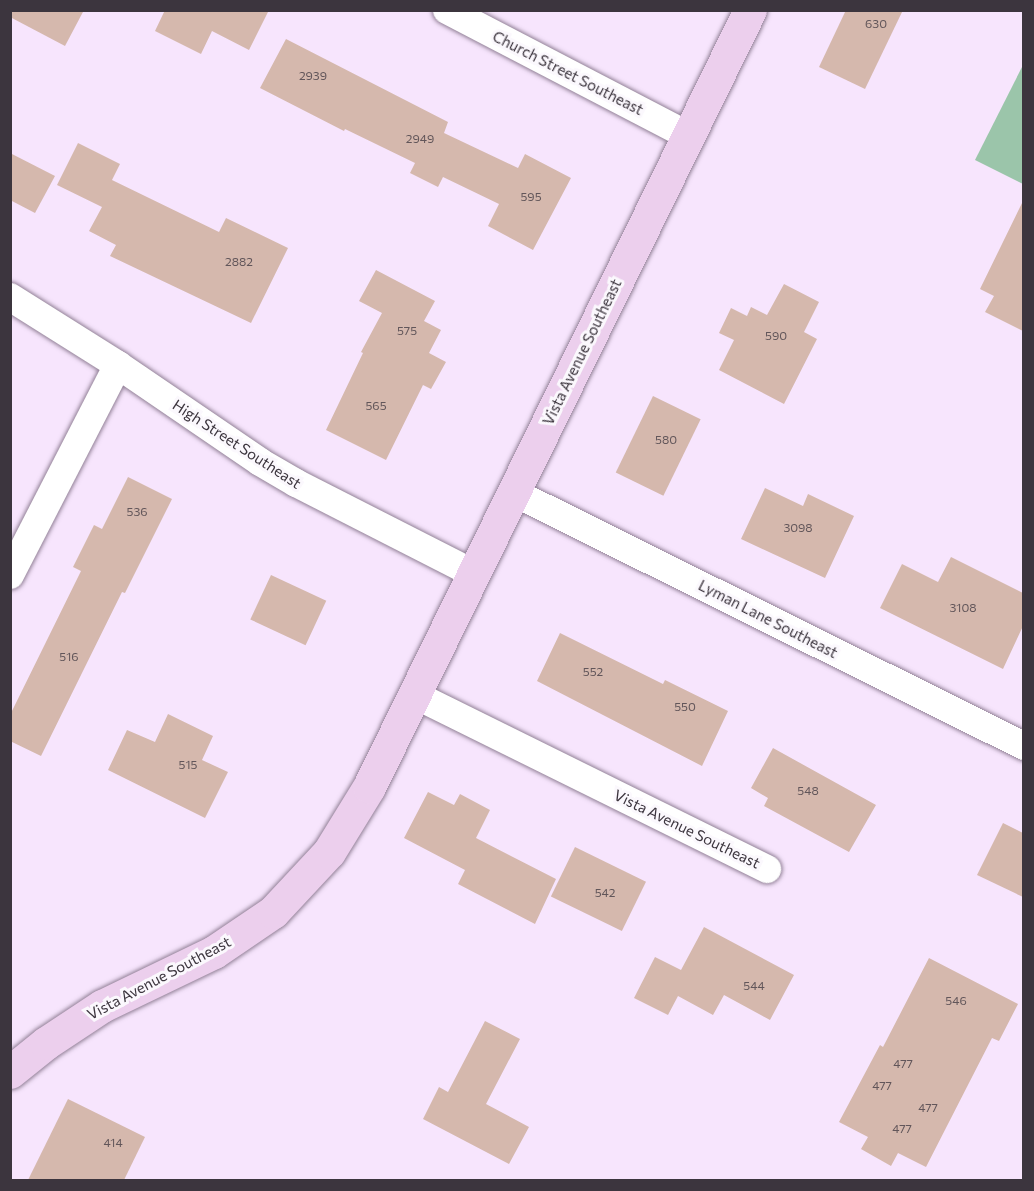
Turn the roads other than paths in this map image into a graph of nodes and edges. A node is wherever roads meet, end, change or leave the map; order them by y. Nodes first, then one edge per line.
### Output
1 (447, 10) edge
2 (750, 10) edge
3 (689, 136) junction
4 (10, 297) edge
5 (118, 365) junction
6 (513, 492) junction
7 (473, 573) junction
8 (10, 575) edge
9 (413, 694) junction
10 (1023, 746) edge
11 (767, 869) dead end
12 (10, 1072) edge

1 - 3 street, Church Street Southeast
2 - 3 main road, Vista Avenue Southeast
3 - 6 main road, Vista Avenue Southeast
4 - 5 street, High Street Southeast
5 - 7 street, High Street Southeast
5 - 8 street
6 - 7 main road, Vista Avenue Southeast
6 - 10 street, Lyman Lane Southeast
7 - 9 main road, Vista Avenue Southeast
9 - 11 street, Vista Avenue Southeast
9 - 12 main road, Vista Avenue Southeast

